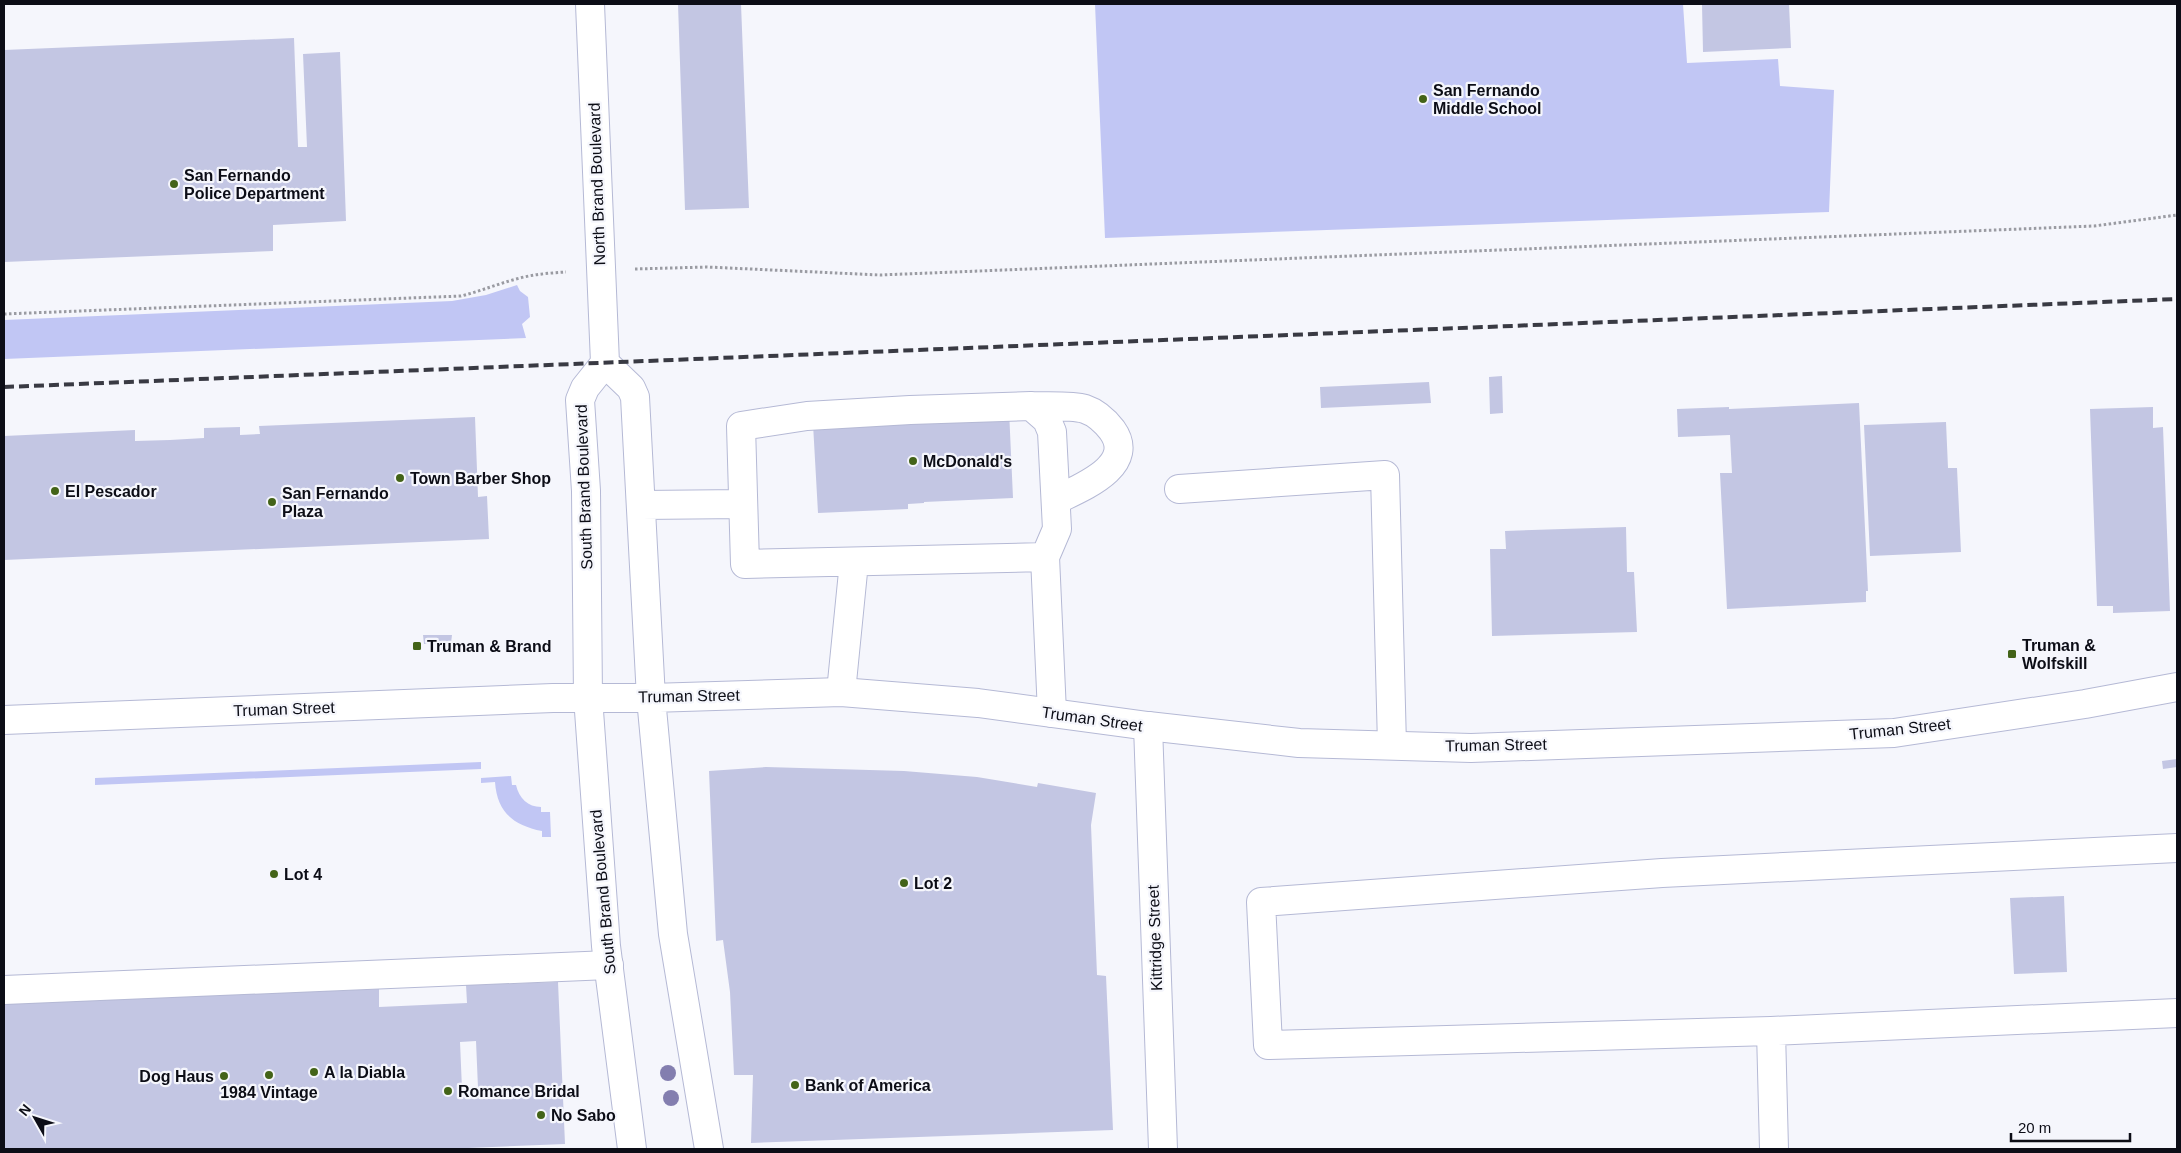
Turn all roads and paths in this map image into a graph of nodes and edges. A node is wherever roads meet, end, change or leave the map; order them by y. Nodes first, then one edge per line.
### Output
1 (590, 4) edge
2 (2177, 215) edge
3 (656, 269) dead end
4 (541, 274) dead end
5 (4, 314) edge
6 (605, 364) junction
7 (1031, 406) junction
8 (1179, 489) dead end
9 (1056, 500) junction
10 (744, 504) junction
11 (641, 505) junction
12 (1046, 557) junction
13 (854, 562) junction
14 (2177, 687) edge
15 (840, 692) junction
16 (588, 697) junction
17 (651, 698) junction
18 (1052, 713) junction
19 (4, 720) edge
20 (1148, 726) junction
21 (1392, 745) junction
22 (2177, 848) edge
23 (608, 965) junction
24 (4, 990) edge
25 (2177, 1013) edge
26 (1771, 1031) junction
27 (632, 1149) edge
28 (709, 1149) edge
29 (1163, 1149) edge
30 (1774, 1149) edge

1 - 6 main road, North Brand Boulevard
2 - 3 path
4 - 5 path
6 - 11 main road
6 - 16 main road, South Brand Boulevard
7 - 9 main road
7 - 9 main road
7 - 10 main road
8 - 21 main road
9 - 12 main road
10 - 11 main road
10 - 13 main road
11 - 17 main road
12 - 13 main road
12 - 18 main road
13 - 15 main road
14 - 21 main road, Truman Street
15 - 17 main road, Truman Street
15 - 18 main road, Truman Street
16 - 17 main road, Truman Street
16 - 19 main road, Truman Street
16 - 23 main road, South Brand Boulevard
17 - 28 main road
18 - 20 main road, Truman Street
20 - 21 main road, Truman Street
20 - 29 main road, Kittridge Street
22 - 26 main road
23 - 24 main road
23 - 27 main road, South Brand Boulevard
25 - 26 main road
26 - 30 main road

